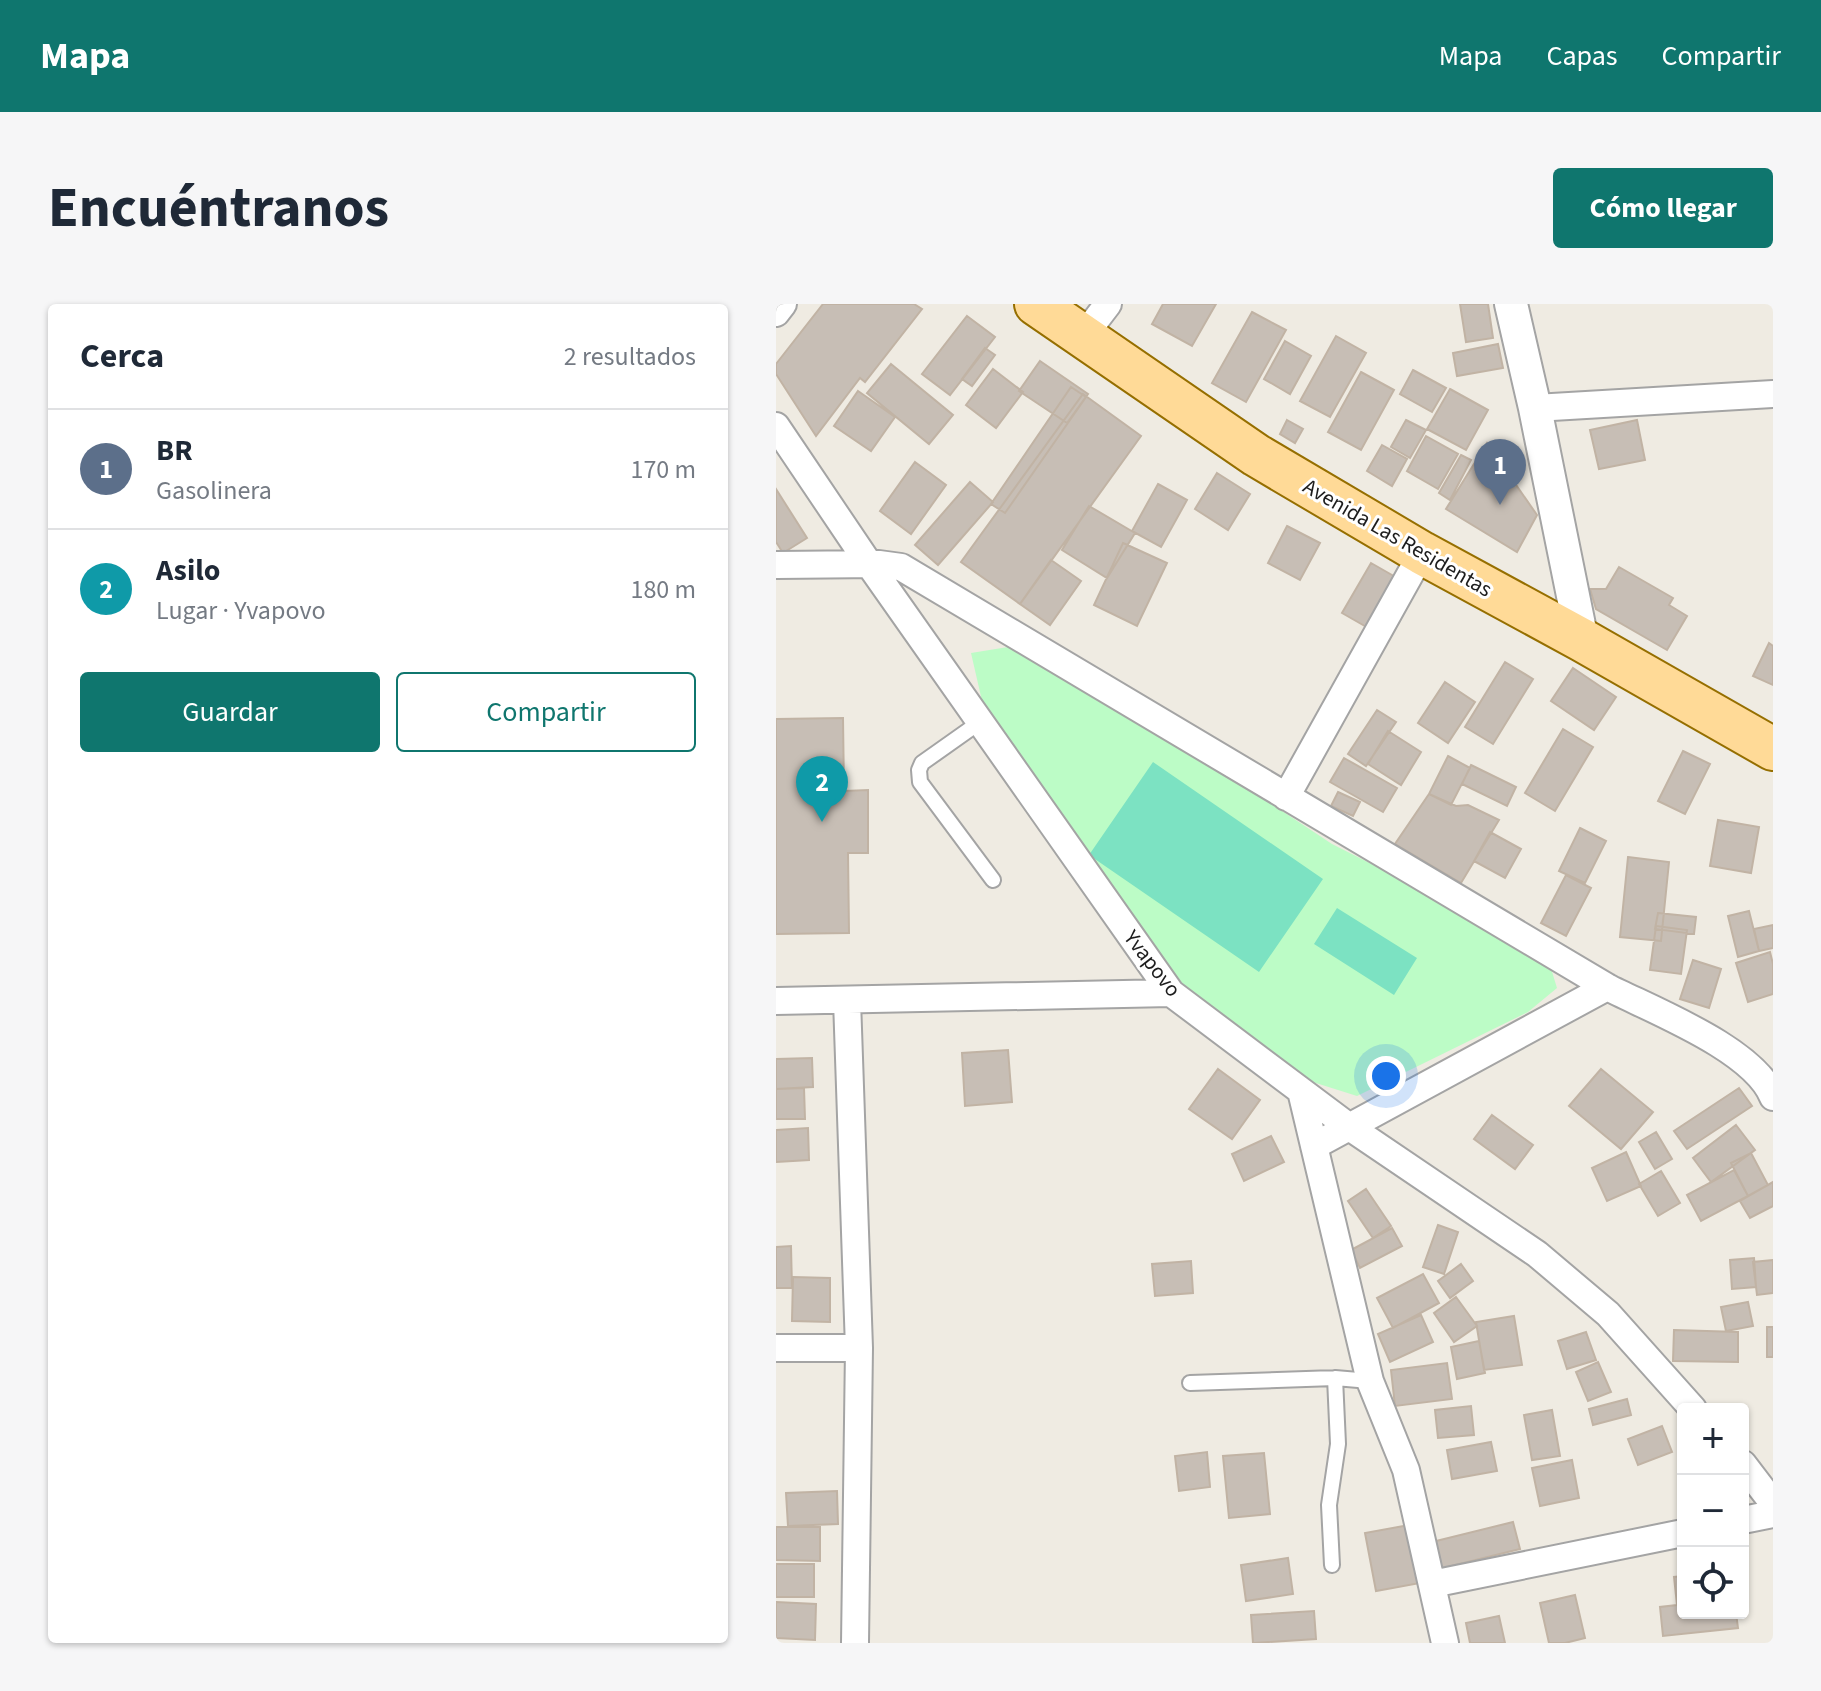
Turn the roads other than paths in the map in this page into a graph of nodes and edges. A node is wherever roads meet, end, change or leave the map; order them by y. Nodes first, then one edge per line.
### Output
1 (783, 304) edge
2 (1036, 304) edge
3 (1108, 304) edge
4 (1511, 304) edge
5 (776, 313) edge
6 (1082, 338) junction
7 (1773, 394) edge
8 (1535, 408) junction
9 (776, 426) edge
10 (1422, 553) junction
11 (869, 564) junction
12 (776, 565) edge
13 (1582, 640) junction
14 (980, 722) junction
15 (1773, 749) edge
16 (1286, 797) junction
17 (993, 880) dead end
18 (1607, 987) junction
19 (1171, 993) junction
20 (847, 1000) junction
21 (776, 1001) edge
22 (1301, 1091) junction
23 (1773, 1097) edge
24 (1348, 1126) junction
25 (1314, 1146) junction
26 (776, 1348) edge
27 (859, 1348) junction
28 (1335, 1378) junction
29 (1370, 1381) junction
30 (1190, 1383) dead end
31 (1688, 1403) edge
32 (1749, 1472) edge
33 (1773, 1503) edge
34 (1773, 1514) edge
35 (1749, 1519) edge
36 (1677, 1534) edge
37 (1332, 1565) dead end
38 (1432, 1584) junction
39 (855, 1643) edge
40 (1445, 1643) edge

1 - 5 street
2 - 6 main road, Avenida Las Residentas
3 - 6 street
4 - 8 street
6 - 10 main road, Avenida Las Residentas
7 - 8 street
8 - 13 street
9 - 11 street, Yvapovo
10 - 13 main road, Avenida Las Residentas
10 - 16 street
11 - 12 street
11 - 14 street, Yvapovo
11 - 16 street
13 - 15 main road, Avenida Las Residentas
14 - 17 lane
14 - 19 street, Yvapovo
16 - 18 street
18 - 23 street
18 - 24 street
19 - 20 street
19 - 22 street, Yvapovo
20 - 21 street
20 - 27 street
22 - 24 street, Yvapovo
22 - 25 street
24 - 25 street
24 - 31 street, Yvapovo
25 - 29 street
26 - 27 street
27 - 39 street
28 - 29 lane
28 - 30 lane
28 - 37 lane
29 - 38 street
32 - 33 street
34 - 35 street
36 - 38 street
38 - 40 street

